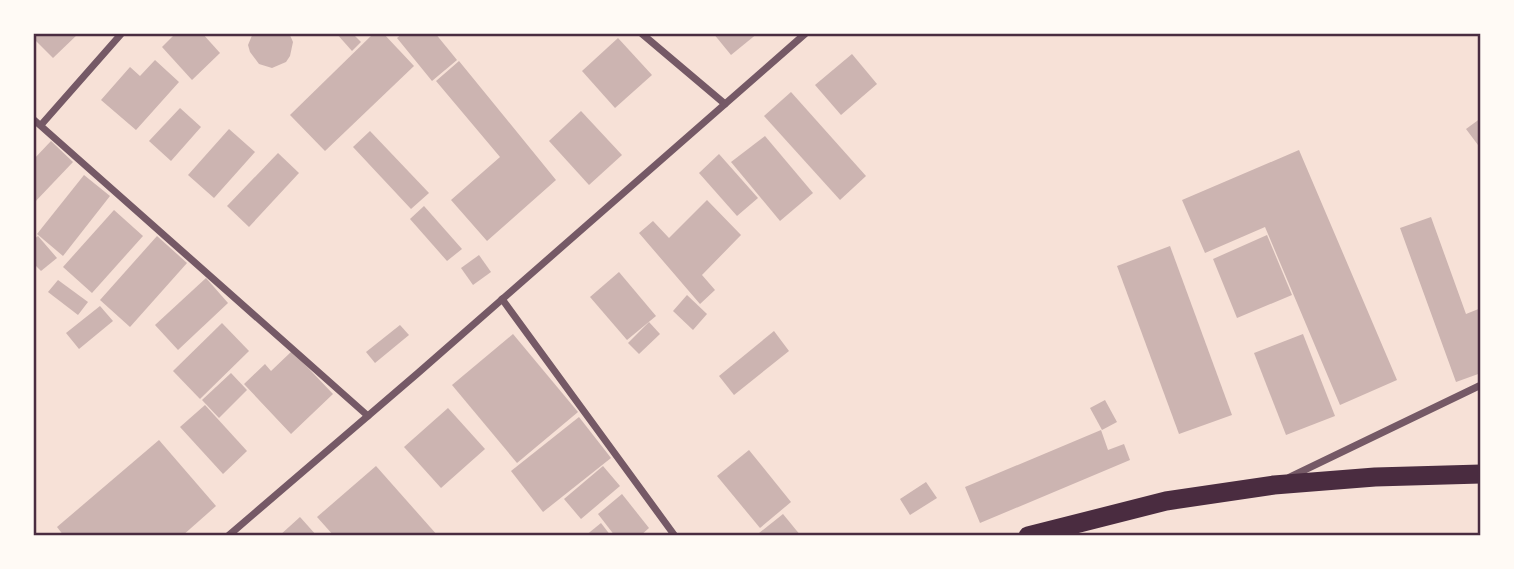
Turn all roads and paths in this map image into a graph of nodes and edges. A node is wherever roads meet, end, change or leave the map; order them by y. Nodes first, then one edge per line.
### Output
1 (122, 33) edge
2 (641, 33) edge
3 (806, 33) edge
4 (725, 104) junction
5 (33, 119) edge
6 (41, 125) junction
7 (502, 299) junction
8 (1481, 385) edge
9 (368, 416) junction
10 (1481, 474) edge
11 (1274, 485) junction
12 (228, 536) edge
13 (675, 536) edge
14 (1028, 536) edge

1 - 6 street
2 - 4 street
3 - 4 street
4 - 7 street
5 - 6 street
6 - 9 street
7 - 9 street
7 - 13 street
8 - 11 street
9 - 12 street
10 - 11 highway
11 - 14 highway

